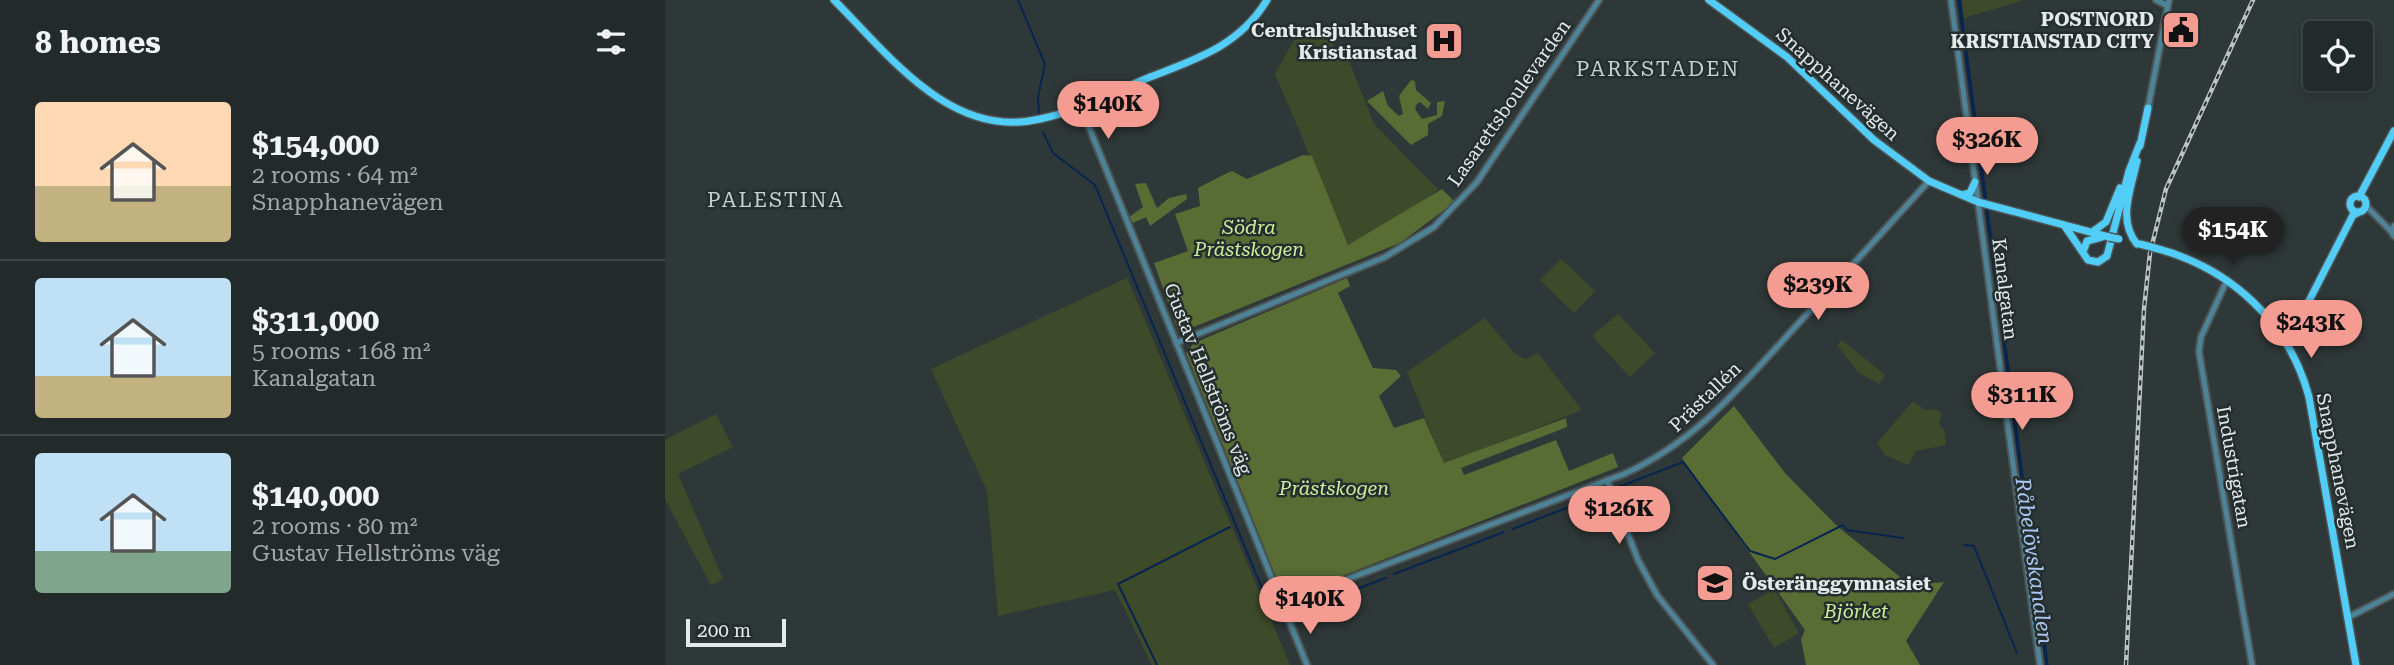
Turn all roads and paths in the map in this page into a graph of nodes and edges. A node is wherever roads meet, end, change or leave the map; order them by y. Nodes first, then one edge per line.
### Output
1 (834, 0) edge
2 (1267, 0) edge
3 (1599, 0) edge
4 (1709, 0) edge
5 (1951, 0) edge
6 (2156, 0) edge
7 (2168, 3) edge
8 (1080, 105) junction
9 (2147, 108) joint
10 (2394, 131) edge
11 (2132, 172) junction
12 (1929, 181) junction
13 (1975, 182) junction
14 (1958, 195) junction
15 (1984, 204) junction
16 (2362, 205) junction
17 (2351, 206) junction
18 (2064, 225) junction
19 (2393, 230) edge
20 (2091, 232) junction
21 (2109, 237) junction
22 (2138, 244) junction
23 (2083, 253) junction
24 (2330, 260) junction
25 (2227, 280) junction
26 (2280, 333) junction
27 (1175, 343) junction
28 (1607, 480) junction
29 (2394, 594) edge
30 (1282, 604) junction
31 (2347, 618) junction
32 (1307, 665) edge
33 (1713, 665) edge
34 (2040, 665) edge
35 (2252, 665) edge
36 (2356, 665) edge

1 - 8 main road
2 - 8 main road
3 - 27 street, Lasarettsboulevarden
4 - 12 main road, Snapphanevägen
5 - 13 street, Kanalgatan
6 - 7 street
7 - 9 street
8 - 27 street, Gustav Hellströms väg
9 - 11 main road
10 - 16 main road
11 - 20 main road
11 - 22 main road
11 - 23 main road
12 - 14 main road, Snapphanevägen
12 - 28 street, Prästallén
13 - 14 main road
13 - 15 street, Kanalgatan
14 - 15 main road, Snapphanevägen
15 - 18 main road, Snapphanevägen
15 - 34 street, Kanalgatan
16 - 17 main road
16 - 17 main road
16 - 19 street
16 - 24 main road
17 - 24 main road
18 - 20 main road, Snapphanevägen
18 - 23 main road
20 - 21 main road, Snapphanevägen
21 - 22 main road, Snapphanevägen, bridge
21 - 23 main road
22 - 25 main road, Snapphanevägen, bridge
24 - 26 main road
25 - 26 main road, Snapphanevägen
25 - 35 street, Industrigatan
26 - 31 main road, Snapphanevägen
27 - 30 street, Gustav Hellströms väg
28 - 30 street, Prästallén
28 - 33 street
29 - 31 street
30 - 32 street, Gustav Hellströms väg
31 - 36 main road, Snapphanevägen

